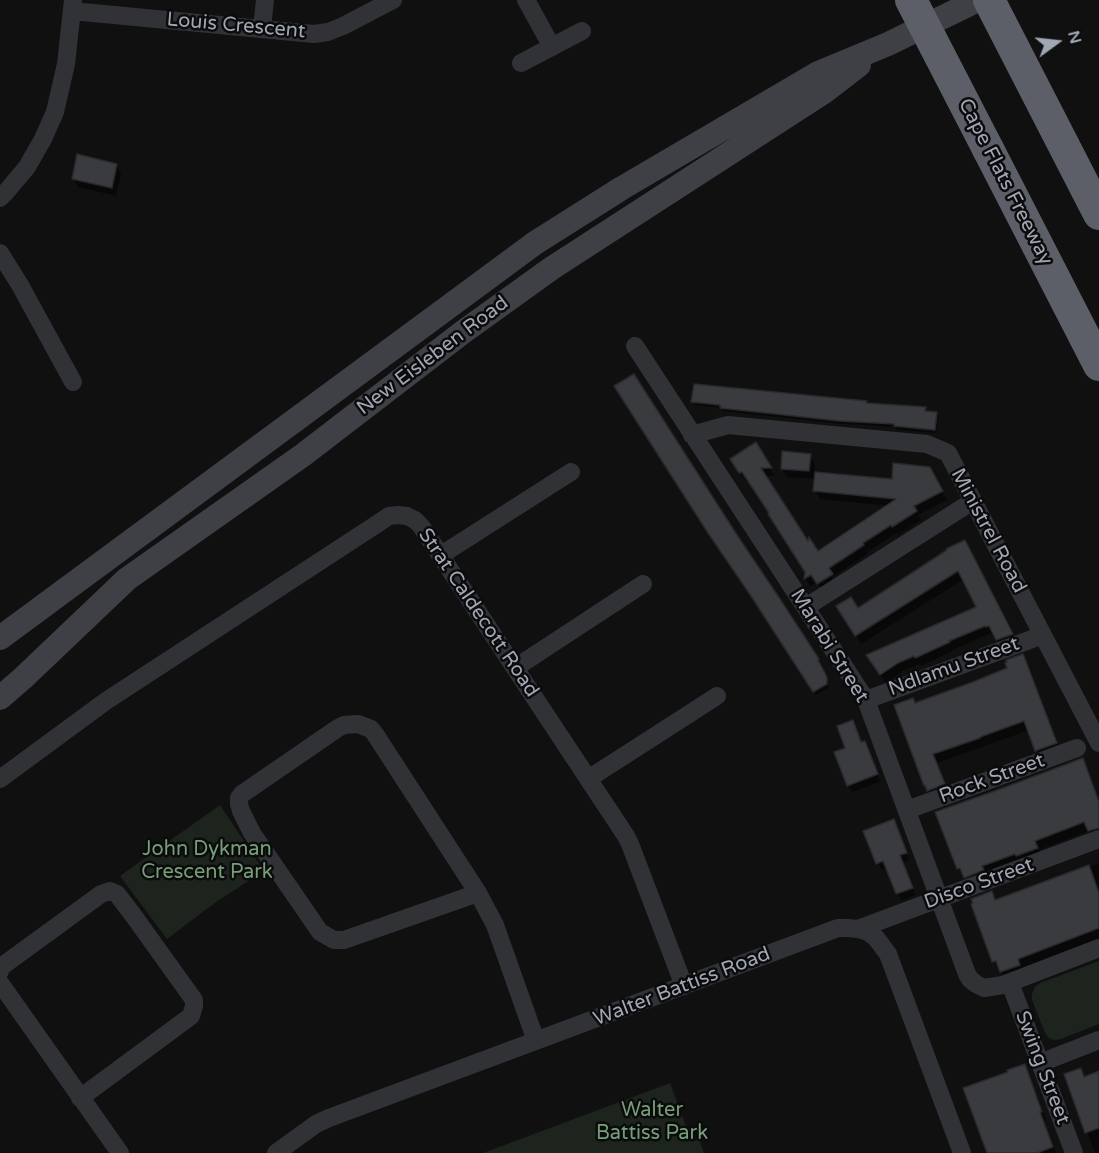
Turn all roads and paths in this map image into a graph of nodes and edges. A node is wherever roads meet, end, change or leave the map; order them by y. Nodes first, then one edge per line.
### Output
1 (265, 0) edge
2 (393, 0) edge
3 (526, 0) edge
4 (911, 0) edge
5 (978, 0) edge
6 (989, 0) edge
7 (73, 5) edge
8 (262, 28) junction
9 (582, 32) dead end
10 (888, 44) junction
11 (552, 47) junction
12 (521, 63) dead end
13 (0, 198) edge
14 (1099, 214) edge
15 (0, 254) edge
16 (635, 346) dead end
17 (1099, 365) edge
18 (73, 382) dead end
19 (692, 435) junction
20 (571, 472) dead end
21 (973, 501) junction
22 (441, 555) junction
23 (643, 584) dead end
24 (806, 607) junction
25 (1042, 635) junction
26 (0, 638) edge
27 (515, 668) junction
28 (717, 696) dead end
29 (0, 698) edge
30 (866, 700) junction
31 (1099, 743) edge
32 (1077, 748) dead end
33 (0, 779) edge
34 (588, 779) junction
35 (907, 810) junction
36 (1099, 839) edge
37 (478, 893) junction
38 (939, 898) junction
39 (858, 929) junction
40 (1099, 948) edge
41 (0, 971) edge
42 (0, 983) edge
43 (1010, 983) junction
44 (684, 986) junction
45 (1099, 1040) edge
46 (536, 1041) junction
47 (1040, 1063) junction
48 (81, 1098) junction
49 (120, 1153) edge
50 (276, 1153) edge
51 (962, 1153) edge
52 (1074, 1153) edge

1 - 8 street
2 - 8 street, Louis Crescent
3 - 11 street
4 - 17 highway, Cape Flats Freeway, bridge
5 - 10 main road, New Eisleben Road
6 - 14 highway
7 - 8 street, Louis Crescent
7 - 13 street
9 - 11 street
10 - 26 main road, New Eisleben Road
10 - 29 main road, New Eisleben Road
11 - 12 street
15 - 18 street
16 - 19 street, Marabi Street
19 - 21 street, Ministrel Road
19 - 24 street, Marabi Street
20 - 22 street
21 - 24 street
21 - 25 street, Ministrel Road
22 - 27 street, Strat Caldecott Road
22 - 33 street, Strat Caldecott Road
23 - 27 street
24 - 30 street, Marabi Street
25 - 30 street, Ndlamu Street
25 - 31 street, Ministrel Road
27 - 34 street, Strat Caldecott Road
28 - 34 street
30 - 35 street, Marabi Street
32 - 35 street, Rock Street
34 - 44 street, Strat Caldecott Road
35 - 38 street, Marabi Street
36 - 38 street, Disco Street
37 - 37 street
37 - 46 street
38 - 39 street, Disco Street
38 - 43 street, Marabi Street
39 - 44 street, Walter Battiss Road
39 - 51 street
40 - 43 street
41 - 48 street
42 - 48 street
43 - 47 street, Swing Street
44 - 46 street, Walter Battiss Road
45 - 47 street
46 - 50 street, Walter Battiss Road
47 - 52 street, Swing Street
48 - 49 street

